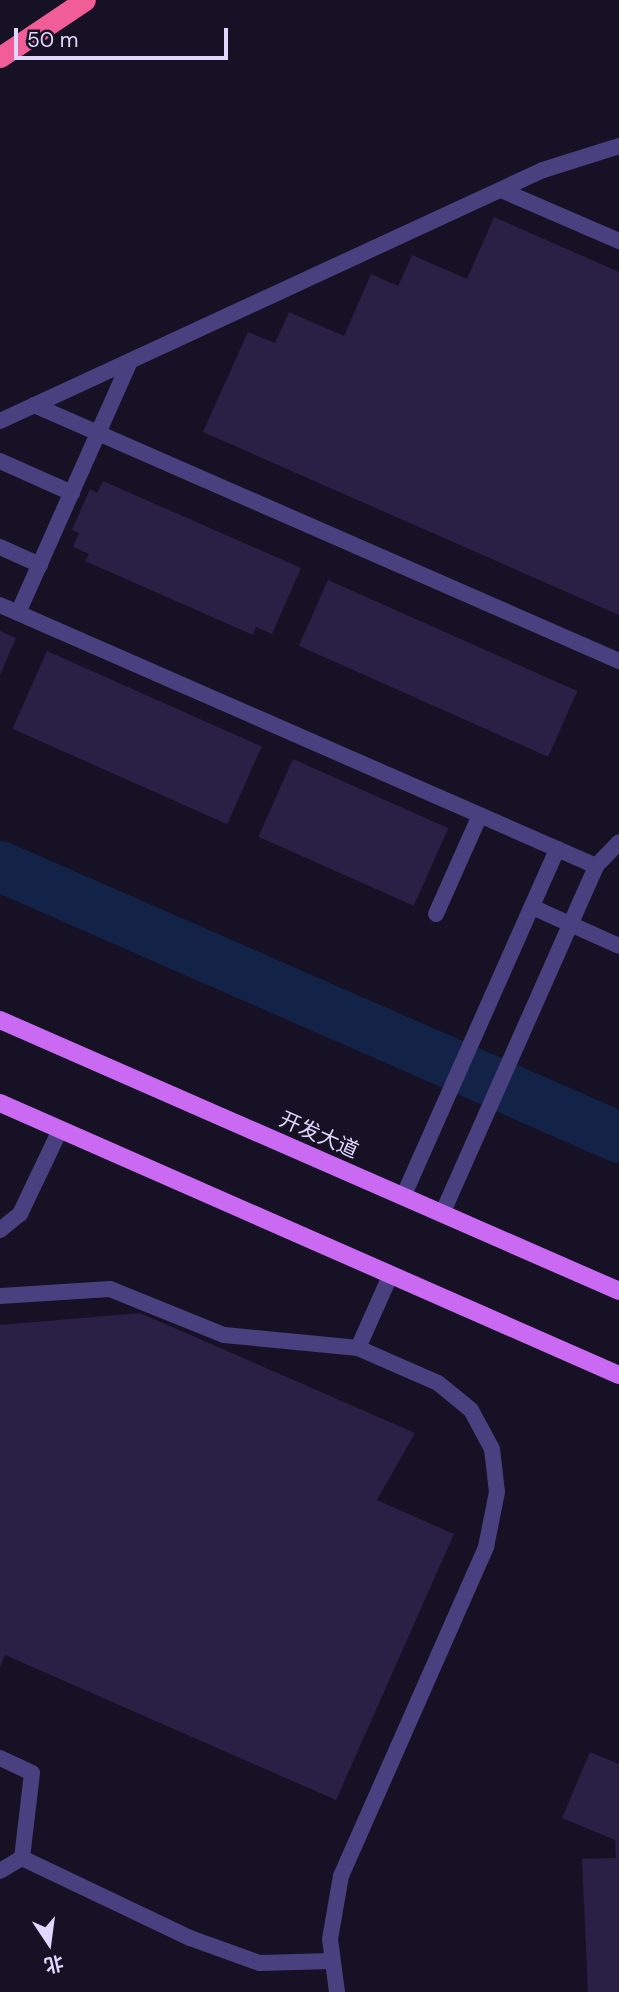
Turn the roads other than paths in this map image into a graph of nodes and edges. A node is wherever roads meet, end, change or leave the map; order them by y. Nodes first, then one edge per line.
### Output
1 (85, 0) edge
2 (0, 57) edge
3 (619, 146) edge
4 (501, 190) junction
5 (619, 242) edge
6 (130, 361) junction
7 (34, 405) junction
8 (0, 421) edge
9 (98, 432) junction
10 (0, 461) edge
11 (72, 493) junction
12 (0, 547) edge
13 (40, 565) junction
14 (0, 605) edge
15 (18, 613) junction
16 (619, 661) edge
17 (480, 815) junction
18 (619, 842) edge
19 (557, 849) junction
20 (596, 866) junction
21 (532, 907) junction
22 (436, 914) dead end
23 (570, 925) junction
24 (619, 946) edge
25 (0, 1020) edge
26 (0, 1104) edge
27 (60, 1130) junction
28 (403, 1196) junction
29 (442, 1214) junction
30 (0, 1230) edge
31 (391, 1275) junction
32 (619, 1291) edge
33 (0, 1296) edge
34 (358, 1348) junction
35 (619, 1374) edge
36 (0, 1758) edge
37 (22, 1858) junction
38 (0, 1871) edge
39 (331, 1961) junction
40 (337, 1992) edge

1 - 2 highway
3 - 4 lane
4 - 5 lane
4 - 6 lane
6 - 7 lane
6 - 9 lane
7 - 8 lane
7 - 9 lane
9 - 11 lane
9 - 16 lane
10 - 11 lane
11 - 13 lane
12 - 13 lane
13 - 15 lane
14 - 15 lane
15 - 17 lane
17 - 19 lane
17 - 22 lane
18 - 20 lane
19 - 20 lane
19 - 21 lane
20 - 23 lane
21 - 23 lane
21 - 28 lane
23 - 24 lane
23 - 29 lane
25 - 28 main road, 开发大道
26 - 27 main road
27 - 30 lane
27 - 31 main road
28 - 29 main road, 开发大道
29 - 32 main road, 开发大道
31 - 34 lane
31 - 35 main road
33 - 34 lane
34 - 39 lane
36 - 37 lane
37 - 38 lane
37 - 39 lane
39 - 40 lane

